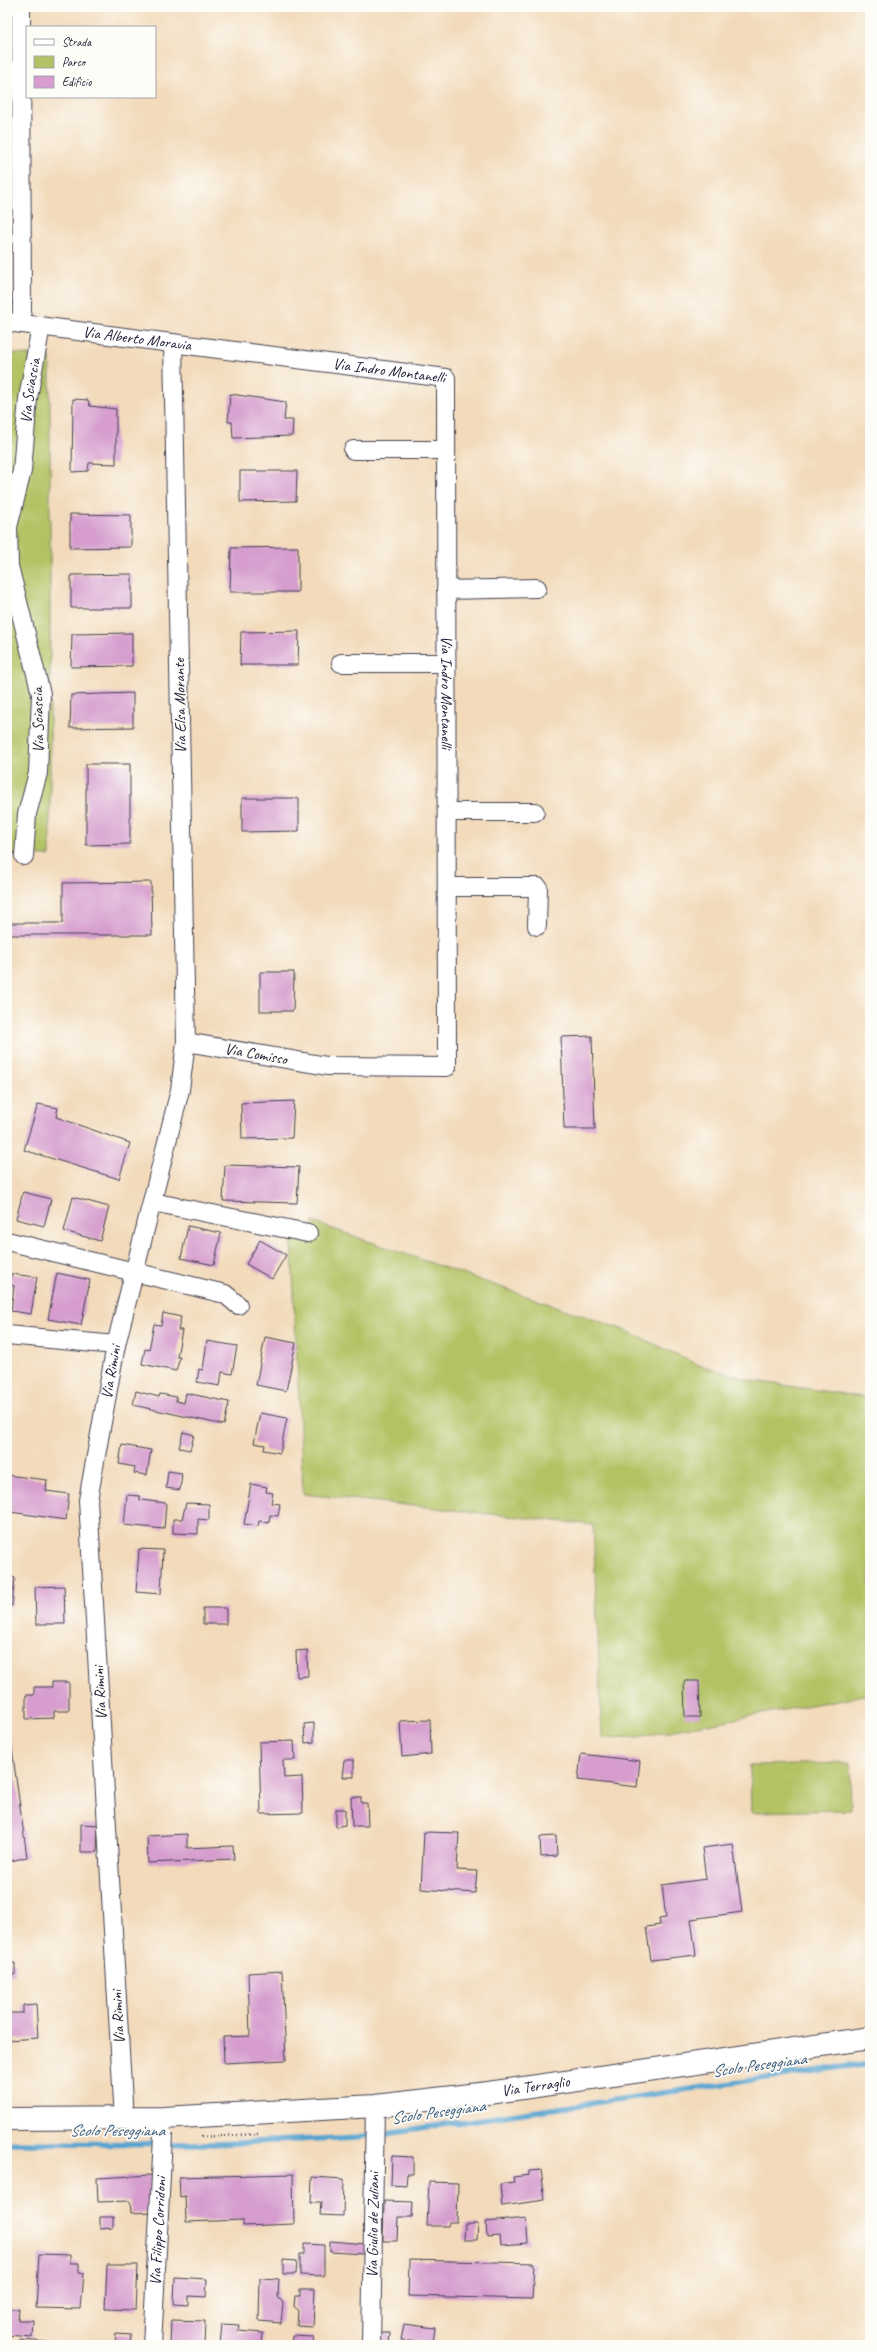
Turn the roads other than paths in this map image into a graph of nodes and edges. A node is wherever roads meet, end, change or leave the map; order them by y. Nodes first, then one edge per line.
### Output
1 (21, 7) edge
2 (15, 323) edge
3 (42, 326) junction
4 (173, 343) junction
5 (267, 355) joint
6 (353, 450) dead end
7 (446, 450) junction
8 (537, 588) dead end
9 (446, 590) junction
10 (341, 663) dead end
11 (446, 663) junction
12 (447, 812) junction
13 (535, 812) dead end
14 (24, 856) dead end
15 (447, 887) junction
16 (537, 926) dead end
17 (186, 1042) junction
18 (327, 1066) joint
19 (184, 1068) joint
20 (152, 1202) junction
21 (308, 1232) dead end
22 (7, 1240) edge
23 (134, 1272) junction
24 (238, 1305) dead end
25 (7, 1335) edge
26 (116, 1345) junction
27 (870, 2038) edge
28 (375, 2114) junction
29 (7, 2119) edge
30 (124, 2120) junction
31 (163, 2126) junction
32 (152, 2345) edge
33 (371, 2345) edge

1 - 2 street
2 - 3 street, Via Alberto Moravia
3 - 4 street, Via Alberto Moravia
3 - 14 street, Via Sciascia
4 - 5 street, Via Alberto Moravia
4 - 17 street, Via Elsa Morante
5 - 7 street, Via Indro Montanelli
6 - 7 street
7 - 9 street, Via Indro Montanelli
8 - 9 street
9 - 11 street, Via Indro Montanelli
10 - 11 street
11 - 12 street, Via Indro Montanelli
12 - 13 street
12 - 15 street, Via Indro Montanelli
15 - 16 street
15 - 18 street, Via Indro Montanelli
17 - 18 street, Via Comisso
17 - 19 street, Via Elsa Morante
19 - 20 street, Via Rimini
20 - 21 street
20 - 23 street, Via Rimini
22 - 23 street
23 - 24 street
23 - 26 street, Via Rimini
25 - 26 street
26 - 30 street, Via Rimini
27 - 28 main road, Via Terraglio
28 - 31 main road, Via Terraglio
28 - 33 street, Via Giulio de Zuliani
29 - 30 main road, Via Terraglio
30 - 31 main road, Via Terraglio
31 - 32 street, Via Filippo Corridoni, bridge

